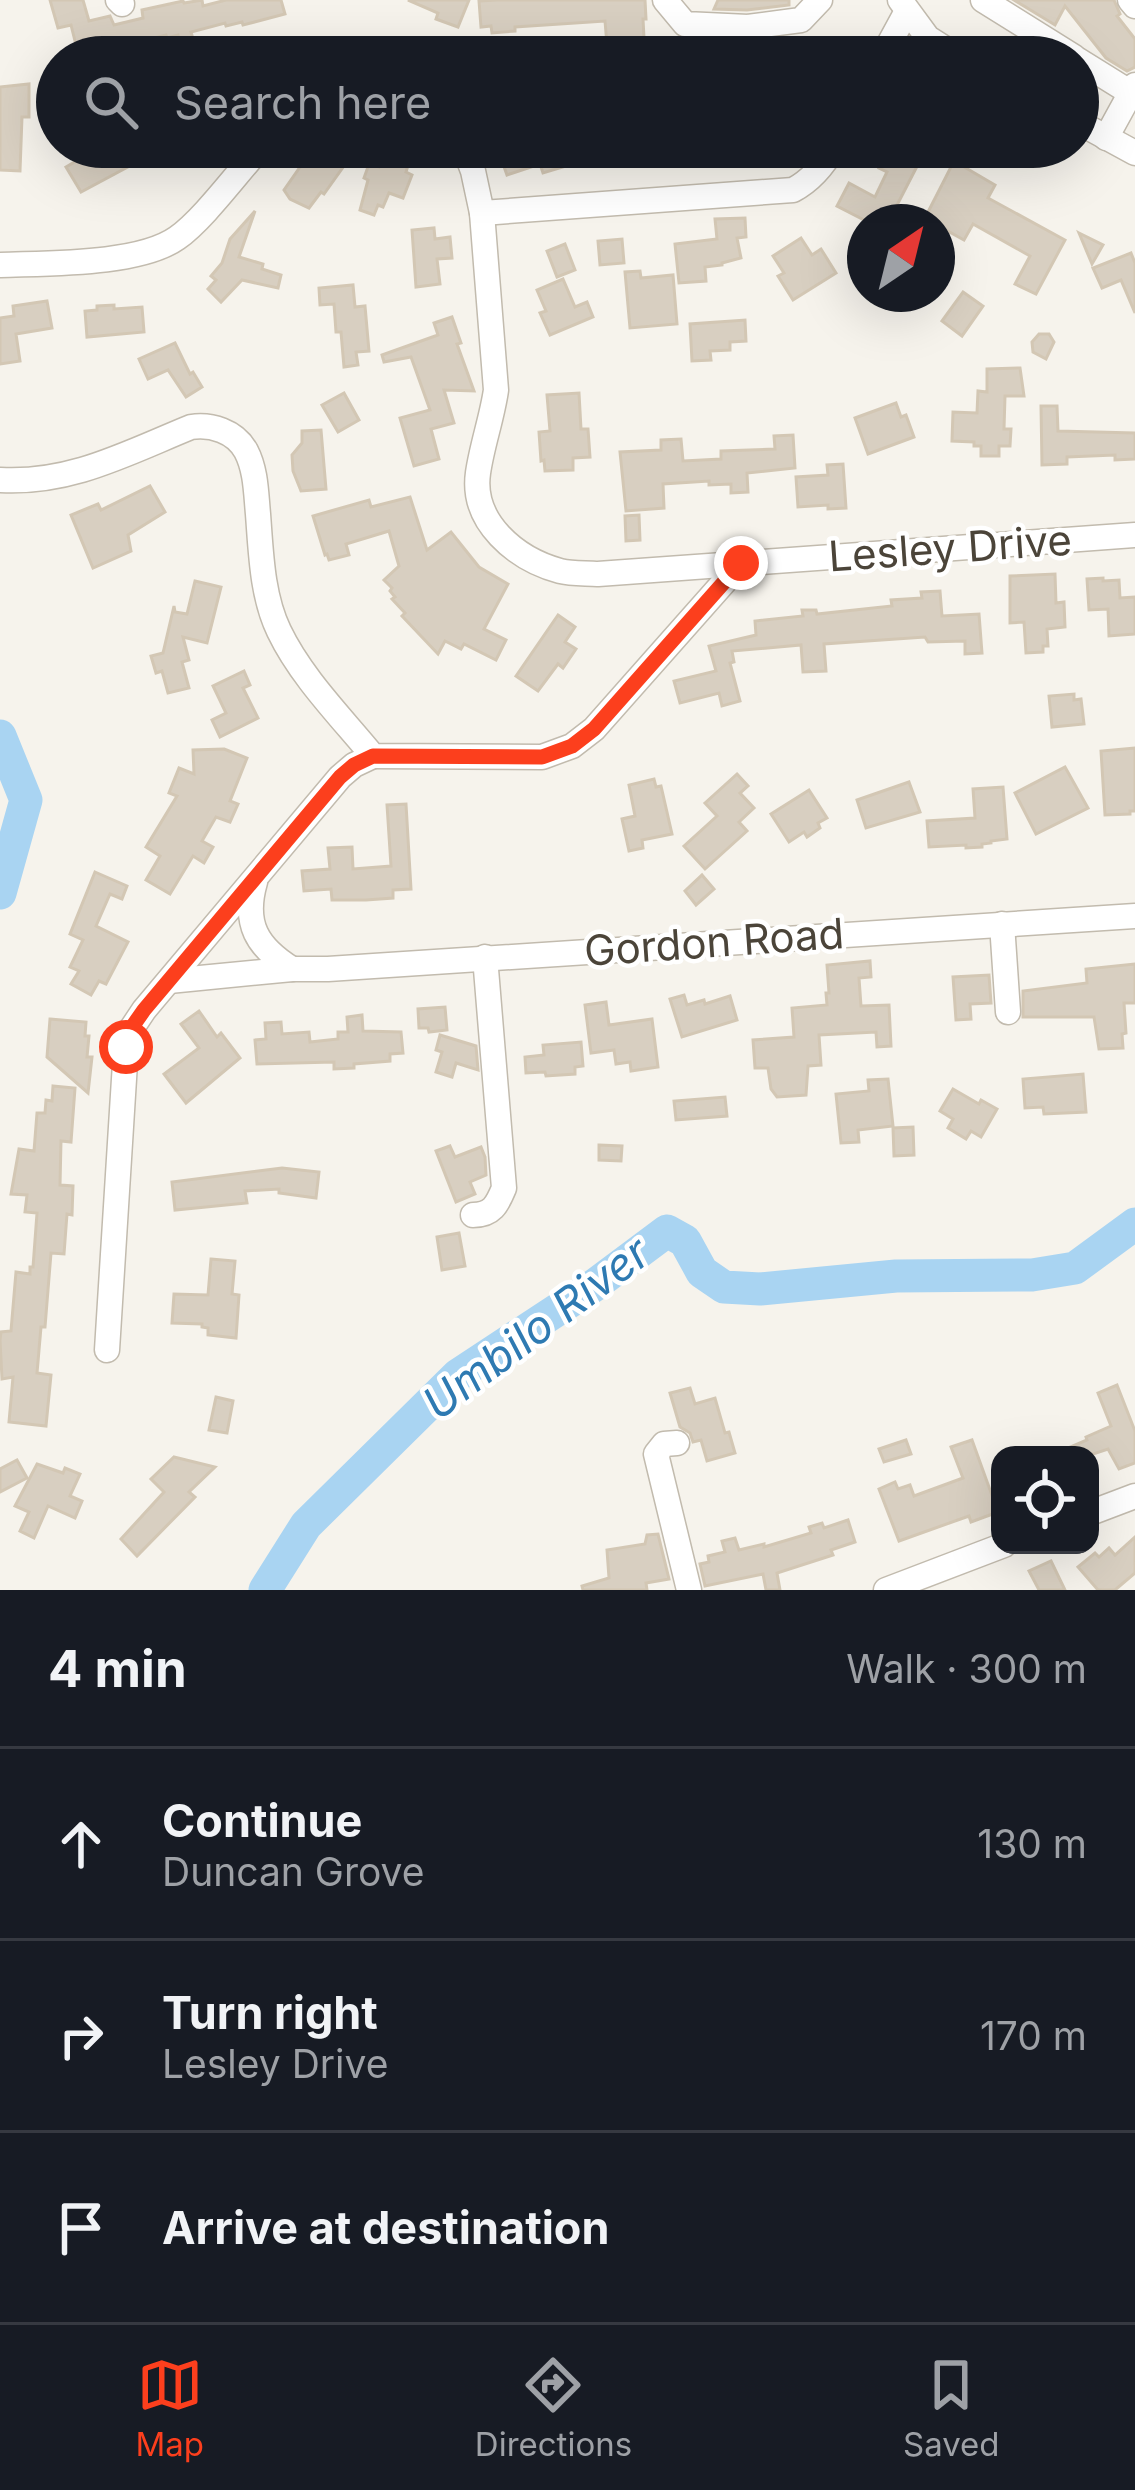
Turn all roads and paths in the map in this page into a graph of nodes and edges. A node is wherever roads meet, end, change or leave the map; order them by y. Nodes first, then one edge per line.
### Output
1 (665, 0) edge
2 (820, 0) edge
3 (982, 0) edge
4 (903, 5) edge
5 (890, 36) edge
6 (926, 36) edge
7 (1040, 36) edge
8 (1099, 71) edge
9 (1133, 89) edge
10 (1099, 133) edge
11 (1106, 137) junction
12 (1135, 153) edge
13 (242, 168) edge
14 (472, 168) edge
15 (818, 168) edge
16 (482, 213) junction
17 (0, 265) edge
18 (0, 481) edge
19 (1135, 535) edge
20 (741, 563) junction
21 (663, 568) junction
22 (695, 615) junction
23 (373, 756) junction
24 (258, 874) junction
25 (1135, 916) edge
26 (1002, 924) junction
27 (485, 957) junction
28 (292, 969) junction
29 (170, 981) junction
30 (1008, 1012) dead end
31 (473, 1215) dead end
32 (107, 1350) dead end
33 (677, 1443) dead end
34 (1135, 1496) edge
35 (1099, 1510) edge
36 (991, 1550) edge
37 (689, 1590) edge
38 (886, 1590) edge

1 - 2 street
3 - 7 street
4 - 5 street
4 - 6 street
8 - 9 street
9 - 11 street
10 - 11 street
11 - 12 street
13 - 17 street
14 - 16 street, Lesley Drive
15 - 16 street
16 - 21 street, Lesley Drive
18 - 23 street
19 - 20 street, Lesley Drive
20 - 21 street, Lesley Drive
20 - 22 street
21 - 22 street
22 - 23 street
23 - 24 street
24 - 28 street
24 - 29 street
25 - 26 street, Gordon Road
26 - 27 street, Gordon Road
26 - 30 street
27 - 28 street, Gordon Road
27 - 31 street
28 - 29 street, Gordon Road
29 - 32 street
33 - 37 street
34 - 35 street
36 - 38 street

